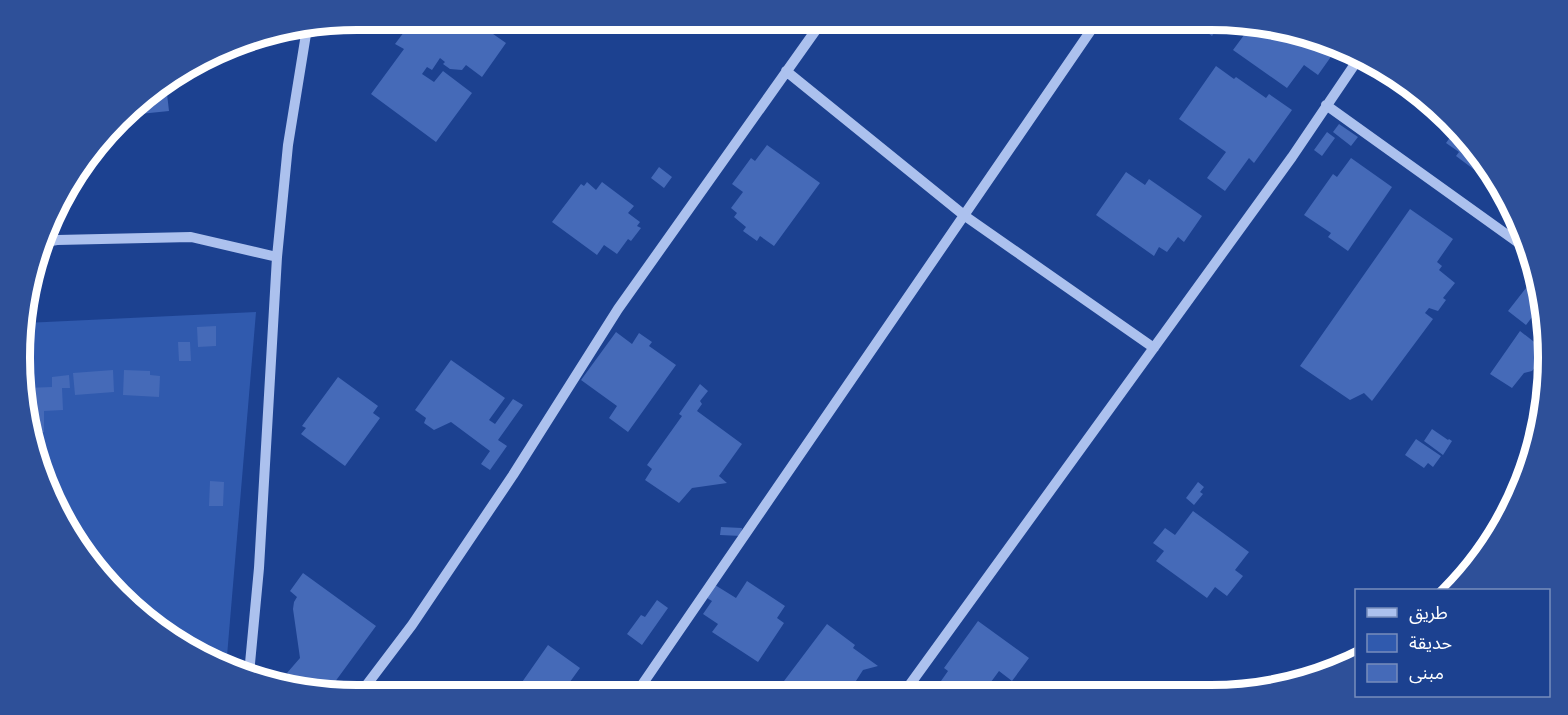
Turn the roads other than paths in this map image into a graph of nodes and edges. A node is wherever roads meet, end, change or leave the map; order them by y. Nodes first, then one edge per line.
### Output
1 (816, 30) edge
2 (1091, 30) edge
3 (306, 34) edge
4 (1355, 64) edge
5 (786, 70) junction
6 (1326, 105) junction
7 (964, 216) junction
8 (51, 241) edge
9 (1517, 242) edge
10 (277, 257) junction
11 (1154, 348) junction
12 (250, 667) edge
13 (367, 685) edge
14 (642, 685) edge
15 (910, 685) edge

1 - 5 street
2 - 7 street
3 - 10 street
4 - 6 street
5 - 7 street
5 - 13 street
6 - 9 street
6 - 11 street
7 - 11 street
7 - 14 street
8 - 10 street
10 - 12 street
11 - 15 street

